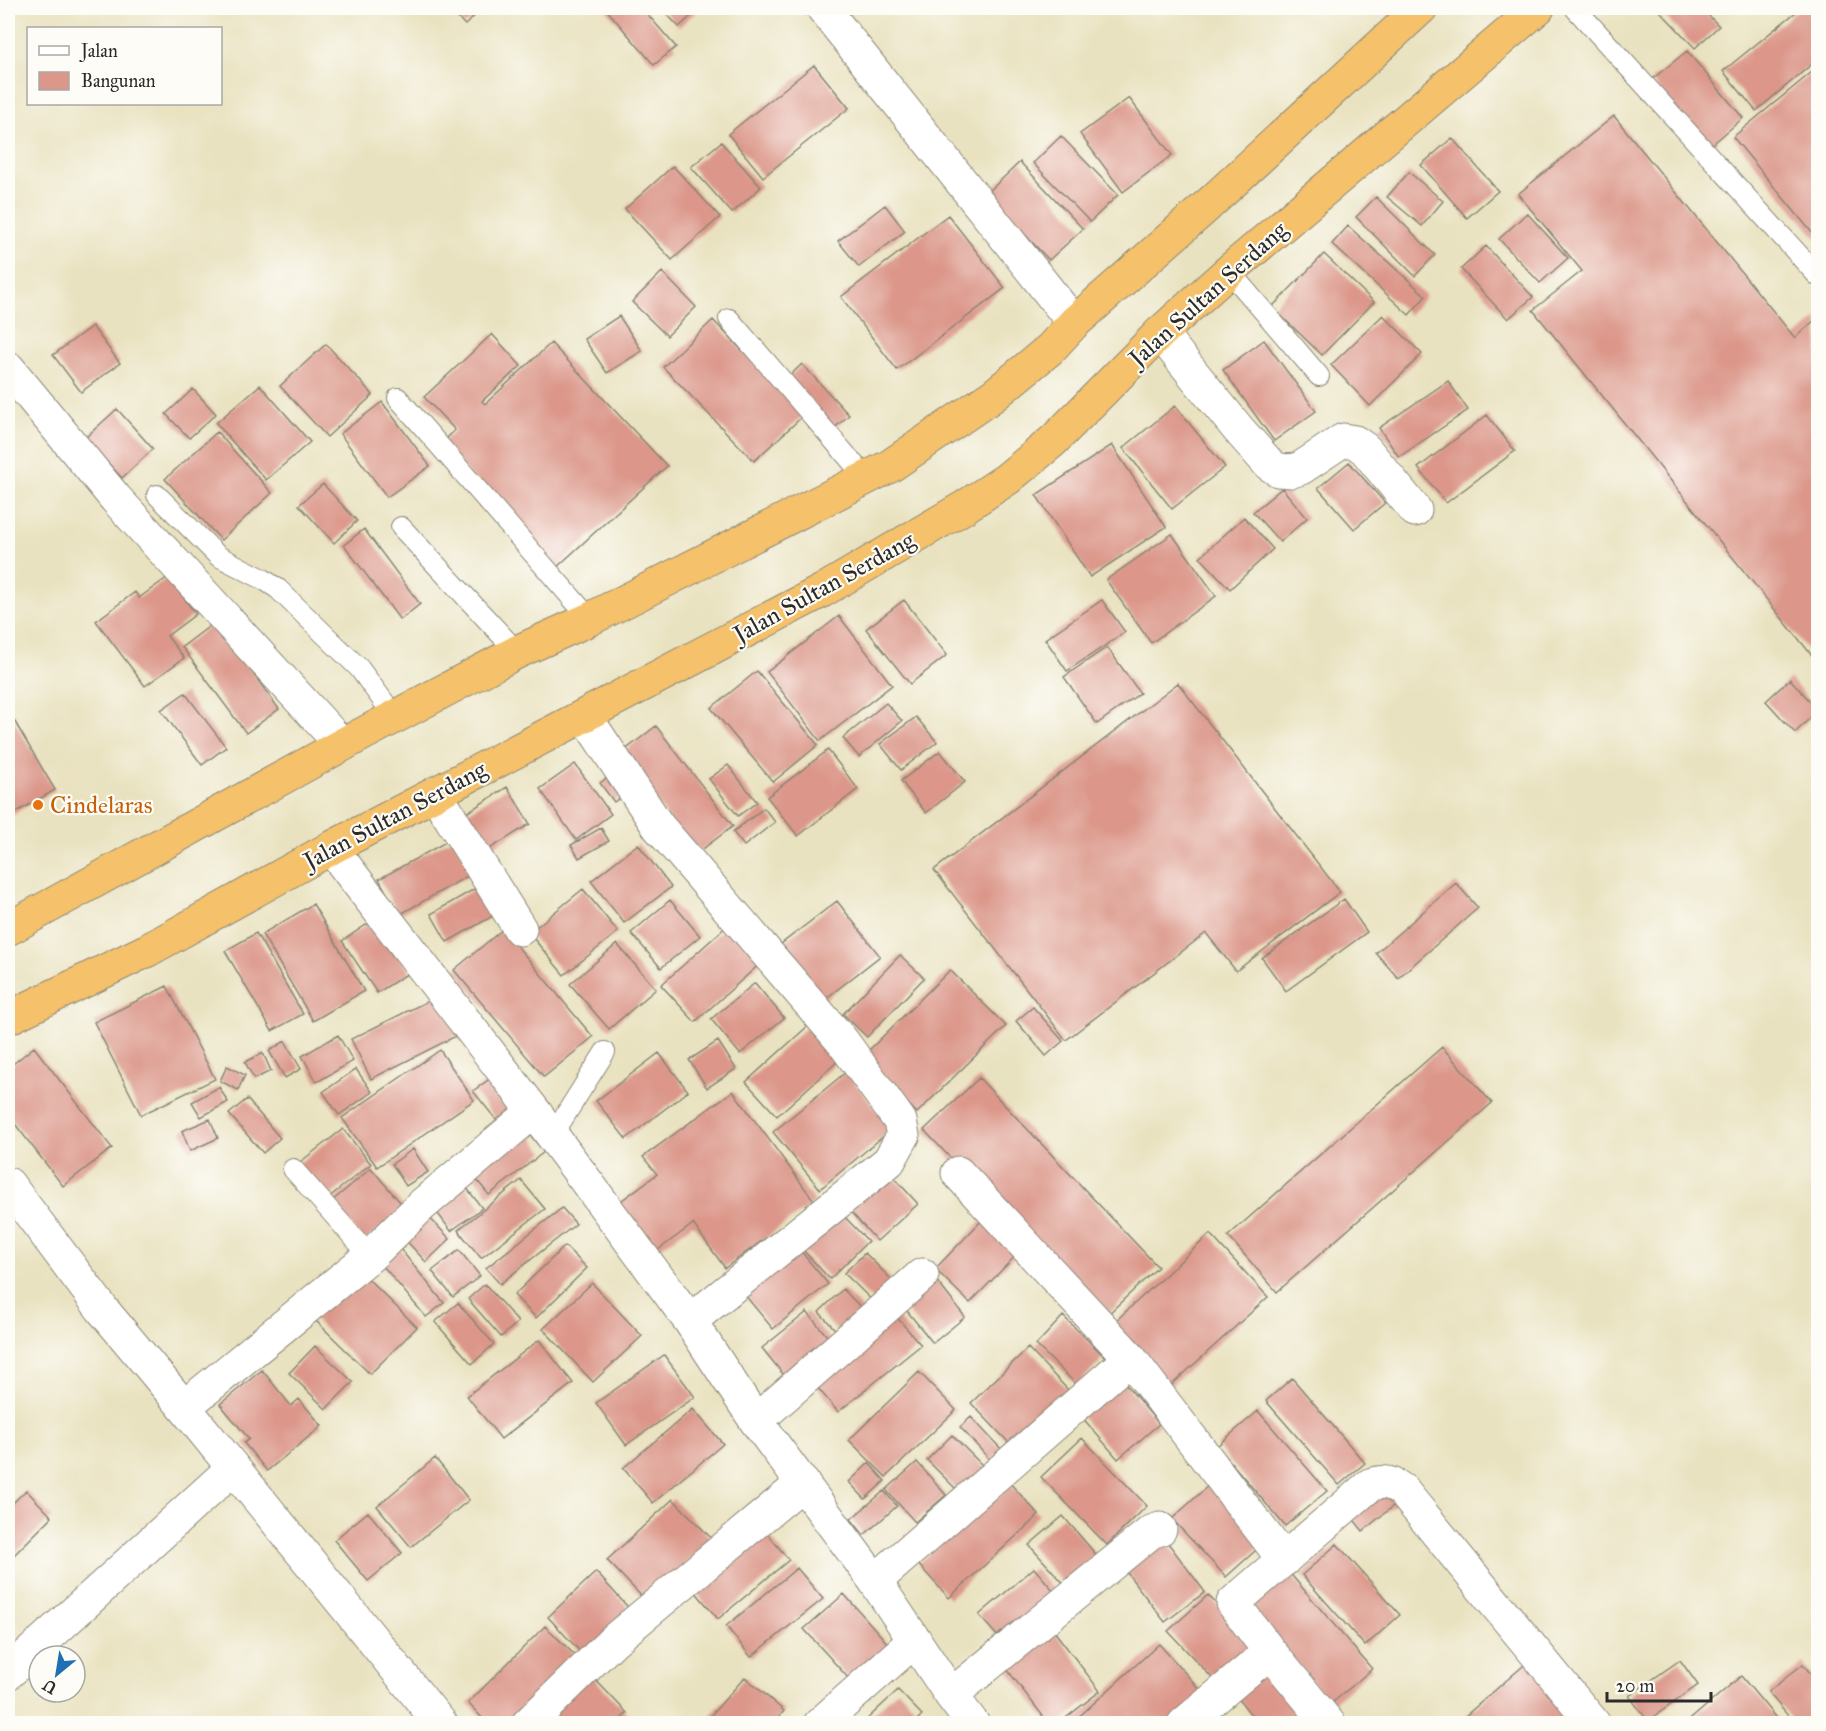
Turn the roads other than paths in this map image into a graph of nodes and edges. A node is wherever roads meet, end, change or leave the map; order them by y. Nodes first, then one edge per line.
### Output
1 (823, 8) edge
2 (1421, 8) edge
3 (1538, 8) edge
4 (1575, 8) edge
5 (1229, 271) junction
6 (1818, 276) edge
7 (729, 319) dead end
8 (1074, 323) junction
9 (1160, 333) junction
10 (8, 368) edge
11 (1319, 376) dead end
12 (398, 398) dead end
13 (866, 478) junction
14 (157, 495) dead end
15 (1415, 510) dead end
16 (401, 527) dead end
17 (590, 619) junction
18 (518, 652) junction
19 (585, 716) junction
20 (395, 717) junction
21 (342, 745) junction
22 (435, 793) junction
23 (331, 848) junction
24 (8, 928) edge
25 (520, 929) dead end
26 (8, 1018) edge
27 (605, 1052) dead end
28 (543, 1124) junction
29 (293, 1169) dead end
30 (958, 1173) dead end
31 (8, 1184) edge
32 (370, 1256) junction
33 (922, 1275) dead end
34 (690, 1321) junction
35 (1130, 1358) junction
36 (184, 1407) junction
37 (756, 1421) junction
38 (233, 1468) junction
39 (803, 1483) junction
40 (1161, 1529) dead end
41 (1284, 1560) junction
42 (874, 1581) junction
43 (915, 1640) junction
44 (1269, 1652) junction
45 (8, 1673) edge
46 (951, 1695) junction
47 (441, 1724) edge
48 (528, 1724) edge
49 (820, 1724) edge
50 (973, 1724) edge
51 (1184, 1724) edge
52 (1329, 1724) edge
53 (1594, 1724) edge

1 - 8 street
2 - 8 highway
3 - 5 highway, Jalan Sultan Serdang
4 - 6 lane
5 - 9 highway, Jalan Sultan Serdang
5 - 11 lane
7 - 13 lane
8 - 13 highway
9 - 15 street
9 - 19 highway, Jalan Sultan Serdang
10 - 21 street
12 - 17 lane
13 - 17 highway
14 - 20 lane
16 - 18 lane
17 - 18 highway
18 - 20 highway
19 - 22 highway, Jalan Sultan Serdang
19 - 34 street
20 - 21 highway
21 - 24 highway
22 - 23 highway, Jalan Sultan Serdang
22 - 25 street
23 - 26 highway, Jalan Sultan Serdang
23 - 28 street
27 - 28 lane
28 - 32 street
28 - 34 street
29 - 32 lane
30 - 35 street
31 - 36 street
32 - 36 street
33 - 37 street
34 - 37 street
35 - 41 street
35 - 42 street
36 - 38 street
37 - 39 street
38 - 45 street
38 - 47 street
39 - 42 street
39 - 48 street
40 - 46 street
41 - 44 street
41 - 53 street
42 - 43 street
43 - 46 street
43 - 49 street
44 - 51 street
44 - 52 street
46 - 50 street

